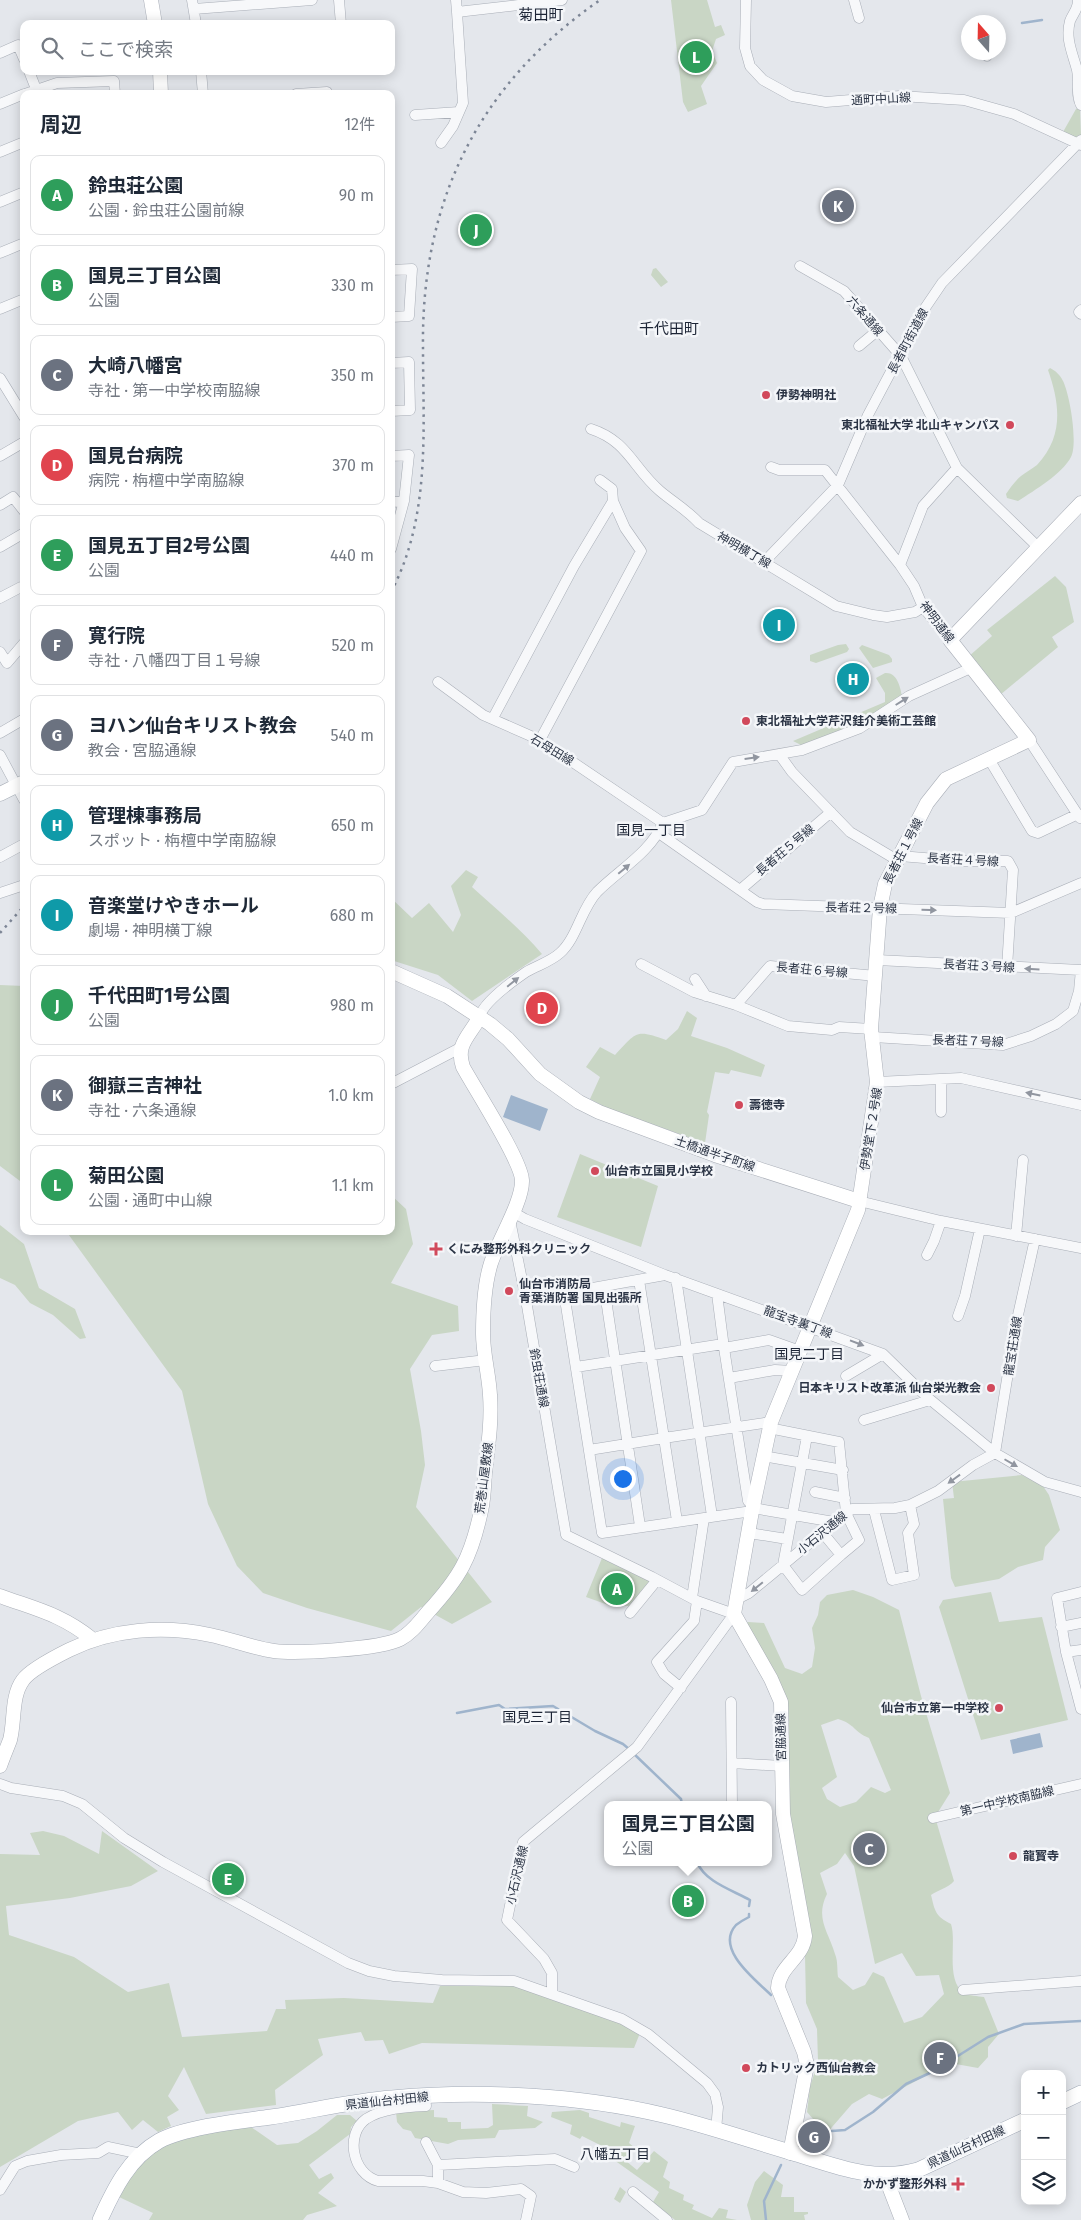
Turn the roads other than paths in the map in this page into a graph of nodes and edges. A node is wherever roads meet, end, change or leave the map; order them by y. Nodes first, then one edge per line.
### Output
1 (151, 0) edge
2 (312, 0) edge
3 (338, 0) edge
4 (456, 0) edge
5 (562, 0) edge
6 (746, 0) edge
7 (854, 0) edge
8 (1078, 0) edge
9 (193, 5) edge
10 (457, 12) junction
11 (859, 18) dead end
12 (154, 20) edge
13 (195, 20) edge
14 (340, 20) edge
15 (20, 50) edge
16 (0, 53) edge
17 (31, 75) edge
18 (160, 75) edge
19 (201, 75) edge
20 (36, 89) joint
21 (115, 90) edge
22 (161, 90) edge
23 (203, 90) edge
24 (20, 96) edge
25 (0, 104) edge
26 (1081, 105) edge
27 (459, 112) junction
28 (415, 115) dead end
29 (442, 143) dead end
30 (1080, 143) edge
31 (20, 144) edge
32 (0, 152) edge
33 (20, 194) edge
34 (0, 202) edge
35 (20, 245) edge
36 (0, 253) edge
37 (800, 266) dead end
38 (395, 270) edge
39 (20, 300) edge
40 (0, 309) edge
41 (1081, 310) edge
42 (1081, 314) edge
43 (395, 317) edge
44 (878, 330) junction
45 (859, 346) dead end
46 (901, 356) junction
47 (395, 363) edge
48 (0, 378) edge
49 (9, 394) junction
50 (0, 400) edge
51 (20, 411) edge
52 (395, 411) edge
53 (591, 429) dead end
54 (20, 444) edge
55 (0, 456) edge
56 (395, 456) edge
57 (771, 467) dead end
58 (957, 468) junction
59 (600, 480) dead end
60 (838, 485) junction
61 (404, 501) junction
62 (395, 502) edge
63 (613, 502) junction
64 (1081, 503) edge
65 (0, 505) edge
66 (20, 505) edge
67 (395, 534) edge
68 (20, 535) edge
69 (0, 547) edge
70 (1038, 547) junction
71 (765, 561) junction
72 (900, 565) junction
73 (20, 588) edge
74 (0, 598) edge
75 (923, 607) junction
76 (950, 640) junction
77 (20, 647) edge
78 (0, 652) edge
79 (3, 665) edge
80 (974, 667) junction
81 (438, 682) dead end
82 (493, 718) junction
83 (20, 721) edge
84 (0, 733) edge
85 (540, 740) junction
86 (1030, 740) junction
87 (0, 754) edge
88 (779, 754) junction
89 (989, 758) junction
90 (20, 784) edge
91 (0, 794) edge
92 (831, 812) junction
93 (1079, 817) edge
94 (661, 826) junction
95 (20, 846) edge
96 (0, 857) edge
97 (898, 858) junction
98 (1081, 883) edge
99 (20, 886) edge
100 (740, 890) junction
101 (0, 893) edge
102 (880, 908) junction
103 (1011, 913) junction
104 (877, 960) junction
105 (641, 964) dead end
106 (1008, 968) junction
107 (1081, 970) edge
108 (395, 973) edge
109 (876, 976) junction
110 (695, 979) dead end
111 (706, 996) junction
112 (736, 1005) junction
113 (1077, 1014) edge
114 (480, 1016) junction
115 (872, 1033) junction
116 (460, 1048) junction
117 (941, 1079) junction
118 (395, 1082) edge
119 (877, 1082) junction
120 (1081, 1105) edge
121 (941, 1112) dead end
122 (1023, 1160) dead end
123 (859, 1201) junction
124 (512, 1216) junction
125 (940, 1221) junction
126 (980, 1229) junction
127 (1016, 1236) junction
128 (1035, 1239) junction
129 (1081, 1248) edge
130 (927, 1255) dead end
131 (665, 1275) junction
132 (676, 1278) junction
133 (640, 1280) junction
134 (604, 1286) junction
135 (564, 1293) junction
136 (717, 1294) junction
137 (526, 1300) junction
138 (958, 1316) dead end
139 (811, 1326) junction
140 (724, 1346) junction
141 (686, 1350) junction
142 (800, 1351) junction
143 (883, 1354) junction
144 (651, 1356) junction
145 (486, 1360) junction
146 (615, 1361) junction
147 (435, 1366) dead end
148 (576, 1367) junction
149 (792, 1371) junction
150 (846, 1376) dead end
151 (730, 1378) junction
152 (930, 1400) junction
153 (864, 1420) dead end
154 (770, 1425) junction
155 (736, 1428) junction
156 (699, 1432) junction
157 (808, 1436) junction
158 (664, 1438) junction
159 (628, 1444) junction
160 (589, 1450) junction
161 (995, 1454) junction
162 (763, 1456) junction
163 (802, 1463) junction
164 (843, 1470) junction
165 (816, 1492) dead end
166 (1081, 1492) edge
167 (846, 1498) junction
168 (910, 1505) junction
169 (753, 1508) junction
170 (874, 1510) junction
171 (792, 1513) junction
172 (846, 1513) junction
173 (708, 1517) junction
174 (677, 1521) junction
175 (834, 1522) junction
176 (640, 1526) junction
177 (822, 1532) junction
178 (749, 1533) junction
179 (787, 1539) junction
180 (841, 1555) junction
181 (783, 1565) junction
182 (657, 1580) junction
183 (1081, 1592) edge
184 (0, 1596) edge
185 (737, 1599) junction
186 (694, 1600) junction
187 (630, 1613) dead end
188 (734, 1614) junction
189 (1081, 1623) edge
190 (1061, 1627) junction
191 (92, 1639) junction
192 (1081, 1650) edge
193 (1066, 1652) junction
194 (681, 1688) junction
195 (731, 1702) dead end
196 (1081, 1709) edge
197 (732, 1763) junction
198 (0, 1766) edge
199 (782, 1766) junction
200 (0, 1784) edge
201 (1081, 1784) edge
202 (732, 1801) edge
203 (933, 1818) dead end
204 (1081, 1981) edge
205 (963, 1990) dead end
206 (552, 1993) junction
207 (1081, 2093) edge
208 (425, 2096) junction
209 (1066, 2100) edge
210 (1021, 2122) edge
211 (716, 2130) junction
212 (426, 2142) dead end
213 (790, 2153) junction
214 (141, 2154) junction
215 (438, 2165) junction
216 (574, 2167) dead end
217 (885, 2176) junction
218 (438, 2183) junction
219 (0, 2190) edge
220 (634, 2192) dead end
221 (100, 2220) edge
222 (526, 2220) edge
223 (667, 2220) edge
224 (902, 2220) edge

1 - 12 street
2 - 9 street
3 - 14 street
4 - 10 street
5 - 10 street
6 - 30 street, 通町中山線
7 - 11 street
8 - 26 street
9 - 13 street
10 - 27 street
15 - 16 street
17 - 20 street
18 - 22 street
19 - 23 street
20 - 21 street
24 - 25 street
27 - 28 street
27 - 29 street
30 - 46 street, 長者町街道線
31 - 32 street
33 - 34 street
35 - 36 street
37 - 44 street, 六条通線
38 - 43 street
39 - 40 street
41 - 42 street
44 - 45 street
44 - 46 street, 六条通線
46 - 58 street, 六条通線
46 - 60 street, 長者町街道線
47 - 52 street
48 - 49 street
49 - 50 street
49 - 51 street
53 - 71 street, 神明横丁線
54 - 55 street
56 - 61 street
57 - 60 street, 神明通線
58 - 70 street, 六条通線
58 - 72 street
59 - 63 street
60 - 71 street, 長者町街道線
60 - 72 street, 神明通線
61 - 62 street
61 - 67 street
63 - 82 street
63 - 85 street
64 - 70 street
65 - 66 street
68 - 69 street
70 - 76 street
71 - 75 street, 神明横丁線
72 - 75 street, 神明通線
73 - 74 street
75 - 76 street, 神明通線
76 - 80 street, 神明通線
77 - 79 street
78 - 79 street
80 - 86 street, 神明通線
88 -> 80 street
81 - 82 street, 石母田線
82 - 85 street, 石母田線
83 - 84 street
85 - 94 street, 石母田線
86 - 89 street, 長者荘１号線
86 - 93 street, 神明通線
87 - 90 street
88 - 92 street, 長者荘４号線
94 -> 88 street
89 - 93 street
89 - 97 street, 長者荘１号線
90 - 91 street
92 - 97 street, 長者荘４号線
92 - 100 street, 長者荘５号線
94 - 100 street, 長者荘２号線
114 -> 94 street
95 - 96 street
97 - 102 street, 長者荘１号線
97 - 103 street, 長者荘４号線
98 - 103 street, 長者荘２号線
99 - 101 street
100 - 102 street, 長者荘２号線
102 -> 103 street, 長者荘２号線
102 - 104 street, 長者荘１号線
103 - 106 street, 長者荘４号線
104 - 106 street, 長者荘３号線
104 - 109 street, 長者荘１号線
105 - 111 street, 長者荘７号線
107 -> 106 street, 長者荘３号線
107 - 113 street, 長者荘７号線
108 - 114 street, 土橋通半子町線
109 - 112 street, 長者荘６号線
109 - 115 street, 長者荘１号線
110 - 111 street
111 - 112 street, 長者荘７号線
112 - 115 street, 長者荘７号線
113 - 115 street, 長者荘７号線
114 - 116 street
114 - 123 street, 土橋通半子町線
115 - 119 street, 長者荘１号線
116 - 118 street
116 - 124 street, 荒巻山屋敷線
117 - 119 street, 伊勢堂下２号線
120 -> 117 street, 伊勢堂下２号線
117 - 121 street
119 - 123 street, 伊勢堂下２号線
122 - 127 street
123 - 125 street, 土橋通半子町線
123 - 139 street, 伊勢堂下２号線
124 - 131 street, 龍宝寺裏丁線
124 - 137 street, 鈴虫荘通線
124 - 145 street, 荒巻山屋敷線
125 - 126 street, 土橋通半子町線
125 - 130 street
126 - 127 street, 土橋通半子町線
126 - 138 street
127 - 128 street, 土橋通半子町線
128 - 129 street, 土橋通半子町線
128 - 161 street, 龍宝荘通線
131 - 132 street, 龍宝寺裏丁線
131 - 133 street
132 - 136 street, 龍宝寺裏丁線
132 - 141 street
133 - 134 street
133 - 144 street
134 - 135 street
134 - 146 street
135 - 137 street
135 - 148 street
136 - 139 street, 龍宝寺裏丁線
136 - 140 street
137 - 182 street, 鈴虫荘通線
139 - 142 street
139 -> 143 street, 龍宝寺裏丁線
140 - 141 street
140 - 142 street
140 - 151 street
141 - 144 street
141 - 156 street
142 - 149 street
143 - 150 street
143 - 152 street, 龍宝寺裏丁線
144 - 146 street
144 - 158 street
145 - 147 street
145 - 191 street, 荒巻山屋敷線
146 - 148 street
146 - 159 street
148 - 160 street
149 - 151 street
149 - 154 street
151 - 155 street
152 - 153 street
152 - 161 street, 龍宝寺裏丁線
154 - 155 street
154 - 157 street
154 - 162 street
155 - 156 street
155 - 169 street
156 - 158 street
156 - 173 street
157 - 163 street
157 - 164 street
158 - 159 street
158 - 174 street
159 - 160 street
159 - 176 street
160 - 176 street
161 -> 166 street, 龍宝寺裏丁線
161 -> 168 street, 小石沢通線
162 - 163 street
162 - 169 street
163 - 164 street
163 - 171 street
164 - 167 street
165 - 167 street
167 - 172 street
168 - 170 street, 小石沢通線
168 - 170 street
169 - 171 street
169 - 173 street
169 - 178 street
170 - 172 street, 小石沢通線
171 - 175 street
171 - 179 street
172 - 175 street, 小石沢通線
172 - 180 street
173 - 174 street
173 - 186 street
174 - 176 street
175 - 177 street, 小石沢通線
177 - 180 street
177 - 181 street, 小石沢通線
178 - 179 street
178 - 185 street
179 - 181 street
180 - 181 street
181 -> 185 street, 小石沢通線
182 - 186 street
182 - 187 street
183 - 190 street
184 - 191 street
185 - 188 street
186 - 188 street
186 - 194 street
188 - 194 street
188 - 199 street, 宮脇通線
189 - 190 street
190 - 193 street
191 - 198 street, 荒巻山屋敷線
192 - 193 street
193 - 196 street
194 - 206 street, 小石沢通線
195 - 197 street
197 - 199 street
197 - 202 street
199 - 213 street, 宮脇通線
200 - 206 street
201 - 203 street, 第一中学校南脇線
204 - 205 street
206 - 211 street
207 - 209 main road
208 - 211 main road, 県道仙台村田線
208 - 214 main road, 県道仙台村田線
208 - 218 street
210 - 217 main road, 県道仙台村田線
211 - 213 main road, 県道仙台村田線
212 - 215 street
213 - 217 main road, 県道仙台村田線
214 - 219 street
214 - 221 main road, 県道仙台村田線
215 - 216 street
215 - 218 street
217 - 224 street
218 - 222 street
220 - 223 street

